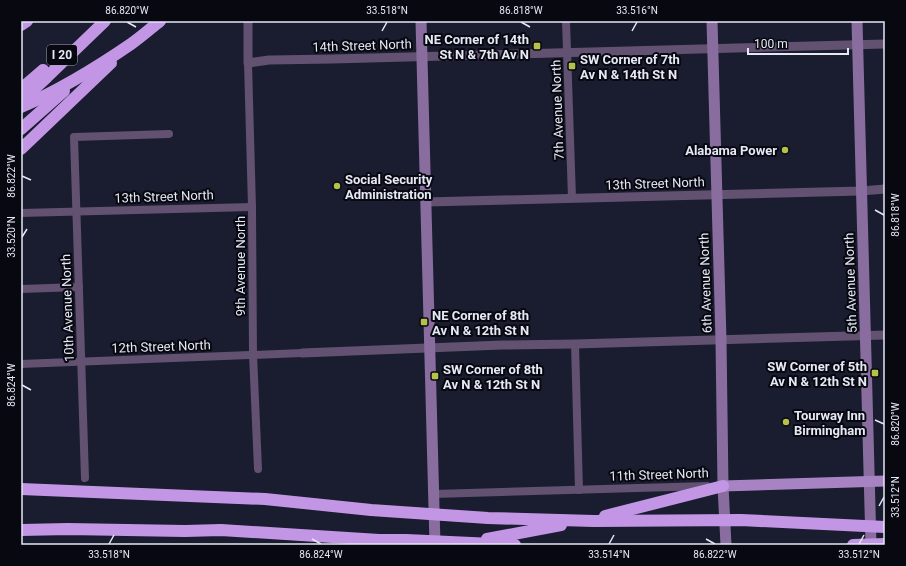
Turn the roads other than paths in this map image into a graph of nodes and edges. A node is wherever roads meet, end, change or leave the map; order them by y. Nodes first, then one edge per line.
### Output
1 (27, 21) edge
2 (104, 21) edge
3 (160, 21) edge
4 (248, 21) edge
5 (420, 21) edge
6 (566, 21) edge
7 (712, 21) edge
8 (857, 21) edge
9 (21, 25) edge
10 (131, 44) junction
11 (858, 44) junction
12 (885, 44) edge
13 (713, 49) junction
14 (567, 52) junction
15 (422, 56) junction
16 (248, 63) junction
17 (82, 76) junction
18 (21, 89) edge
19 (21, 100) edge
20 (21, 107) edge
21 (21, 128) edge
22 (169, 134) dead end
23 (21, 149) edge
24 (885, 189) edge
25 (862, 191) junction
26 (716, 194) junction
27 (572, 198) junction
28 (426, 202) junction
29 (252, 207) junction
30 (76, 212) junction
31 (21, 214) edge
32 (78, 287) junction
33 (21, 289) edge
34 (885, 335) edge
35 (866, 336) junction
36 (721, 340) junction
37 (575, 344) junction
38 (430, 349) junction
39 (302, 353) joint
40 (253, 354) junction
41 (81, 361) junction
42 (21, 364) edge
43 (258, 469) dead end
44 (85, 478) dead end
45 (885, 481) edge
46 (869, 482) junction
47 (724, 486) junction
48 (21, 489) edge
49 (579, 490) junction
50 (434, 494) junction
51 (21, 522) edge
52 (885, 527) edge
53 (68, 529) junction
54 (21, 530) edge
55 (463, 543) junction
56 (885, 544) edge
57 (435, 545) edge
58 (515, 545) edge
59 (726, 545) edge
60 (853, 545) edge
61 (871, 545) edge

1 - 9 highway
2 - 18 highway, I 20
2 - 19 highway
3 - 10 highway
4 - 16 street
5 - 15 main road
6 - 14 street, 7th Avenue North
7 - 13 main road, 6th Avenue North
8 - 11 main road, 5th Avenue North
10 - 17 highway
10 - 23 highway
11 - 12 street, 14th Street North
11 - 13 street, 14th Street North
11 - 25 main road, 5th Avenue North
13 - 14 street, 14th Street North
13 - 26 main road, 6th Avenue North
14 - 15 street, 14th Street North
14 - 27 street, 7th Avenue North
15 - 16 street, 14th Street North
15 - 28 main road
16 - 29 street, 9th Avenue North
17 - 20 highway
17 - 21 highway
22 - 30 street, 10th Avenue North
24 - 25 street, 13th Street North
25 - 26 street, 13th Street North
25 - 35 main road, 5th Avenue North
26 - 27 street, 13th Street North
26 - 36 main road, 6th Avenue North
27 - 28 street, 13th Street North
28 - 38 main road
29 - 30 street, 13th Street North
29 - 40 street, 9th Avenue North
30 - 31 street, 13th Street North
30 - 32 street, 10th Avenue North
32 - 33 street
32 - 41 street, 10th Avenue North
34 - 35 street
35 - 36 street
35 - 46 main road, 5th Avenue North
36 - 37 street
36 - 47 main road, 6th Avenue North
37 - 38 street
37 - 49 street
38 - 39 street
38 - 50 main road
39 - 40 street, 12th Street North
40 - 41 street, 12th Street North
40 - 43 street, 9th Avenue North
41 - 42 street, 12th Street North
41 - 44 street, 10th Avenue North
45 - 46 main road, 11th Street North
46 - 47 main road, 11th Street North
46 - 61 main road, 5th Avenue North
47 - 49 street, 11th Street North
47 - 55 highway
47 - 59 main road, 6th Avenue North
48 - 52 highway
49 - 50 street, 11th Street North
50 - 57 main road
51 - 53 highway
53 - 54 highway
53 - 55 highway
55 - 58 highway
56 - 60 highway

